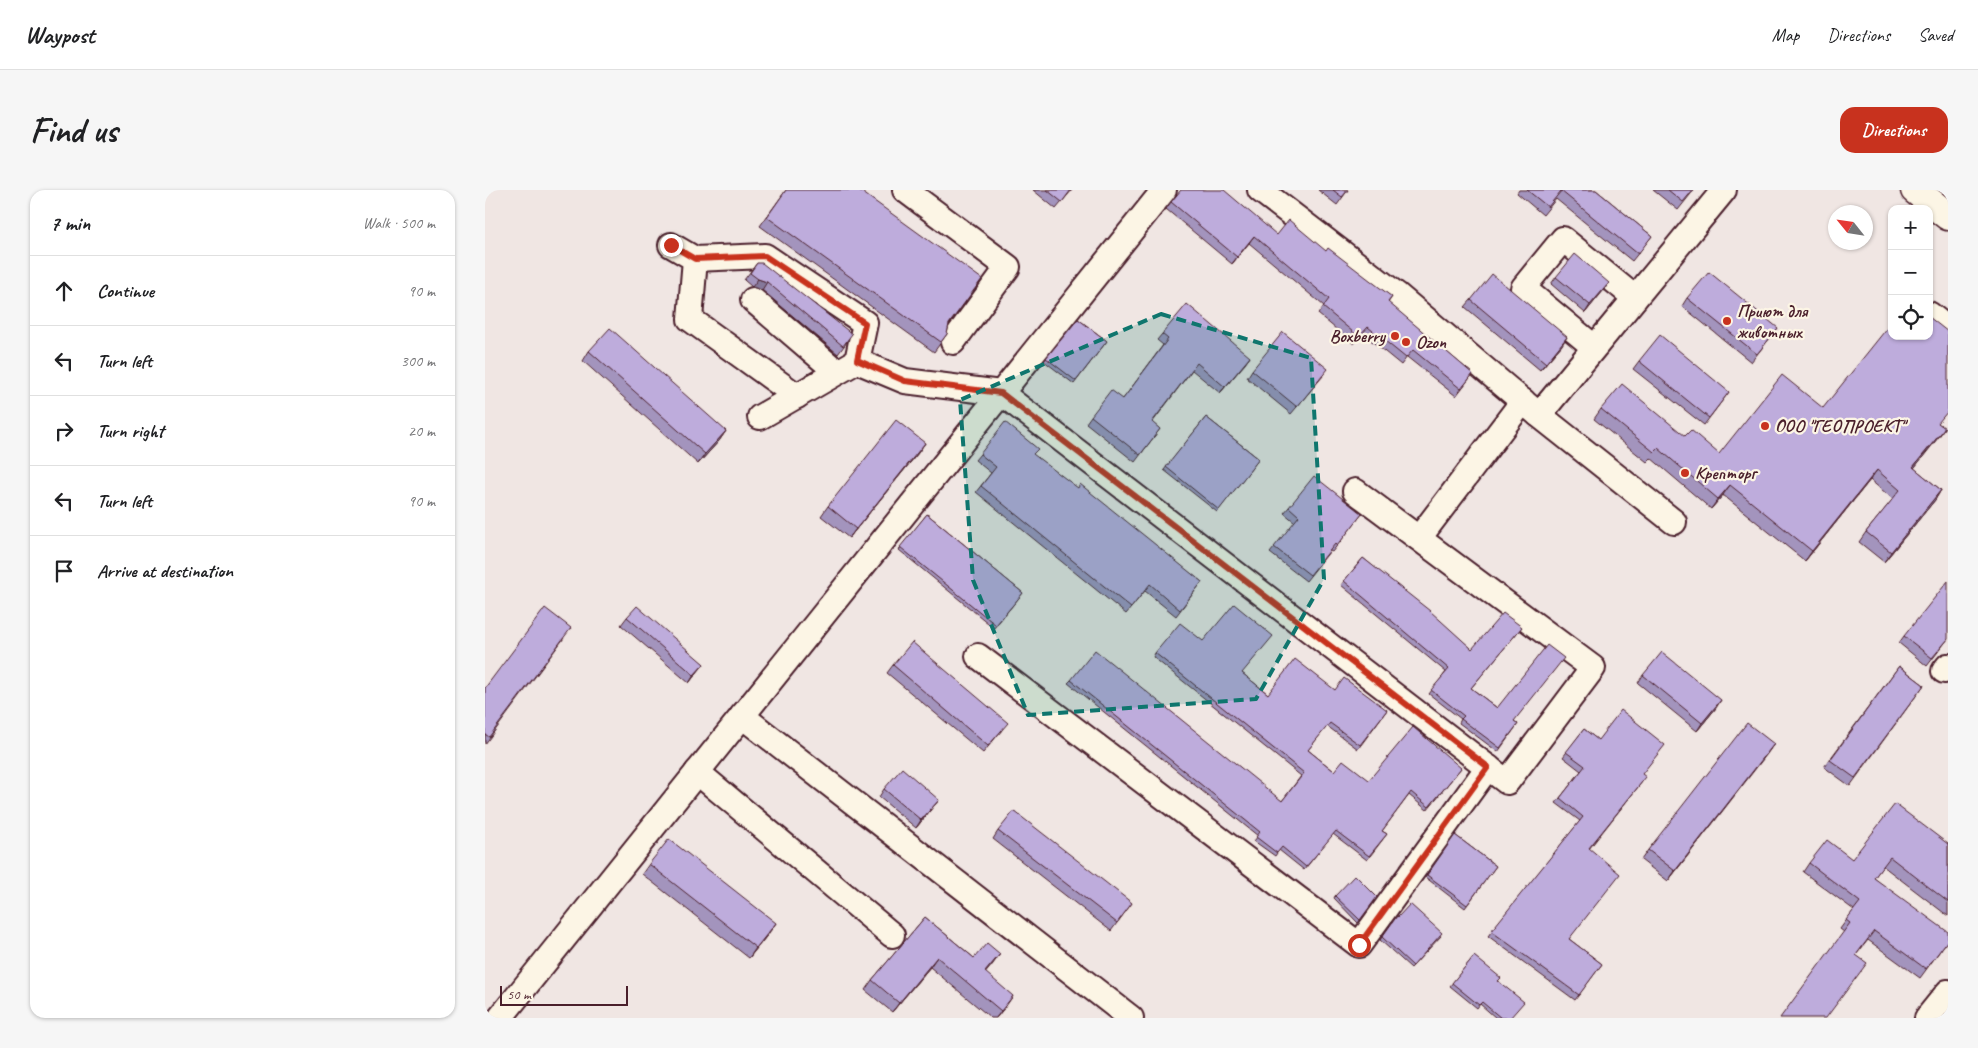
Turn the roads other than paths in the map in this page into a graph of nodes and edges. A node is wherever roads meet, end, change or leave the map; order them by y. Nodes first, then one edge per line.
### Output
1 (905, 190) edge
2 (1164, 190) edge
3 (1260, 190) edge
4 (1724, 190) edge
5 (1915, 190) edge
6 (1948, 216) edge
7 (671, 245) dead end
8 (695, 259) junction
9 (1635, 298) junction
10 (753, 300) dead end
11 (1933, 317) edge
12 (1948, 329) edge
13 (953, 342) dead end
14 (1594, 347) junction
15 (857, 360) junction
16 (837, 372) junction
17 (1001, 393) junction
18 (797, 396) junction
19 (1531, 408) junction
20 (760, 417) dead end
21 (1355, 491) dead end
22 (1675, 522) dead end
23 (1419, 538) junction
24 (978, 656) dead end
25 (742, 716) junction
26 (1488, 767) junction
27 (697, 772) junction
28 (892, 935) dead end
29 (1948, 992) edge
30 (500, 1018) edge
31 (1131, 1018) edge
32 (1927, 1018) edge

1 - 13 lane
2 - 17 lane
3 - 19 lane
4 - 9 lane
5 - 6 main road
7 - 8 lane
8 - 15 lane
8 - 18 lane
9 - 14 lane
9 - 14 lane
10 - 16 lane
11 - 12 lane
14 - 19 lane
15 - 16 lane
15 - 17 lane
16 - 18 lane
17 - 25 lane
17 - 26 lane
18 - 20 lane
19 - 22 lane
19 - 23 lane
21 - 23 lane
23 - 26 lane
24 - 26 lane
25 - 27 lane
25 - 31 lane
27 - 28 lane
27 - 30 lane
29 - 32 lane

